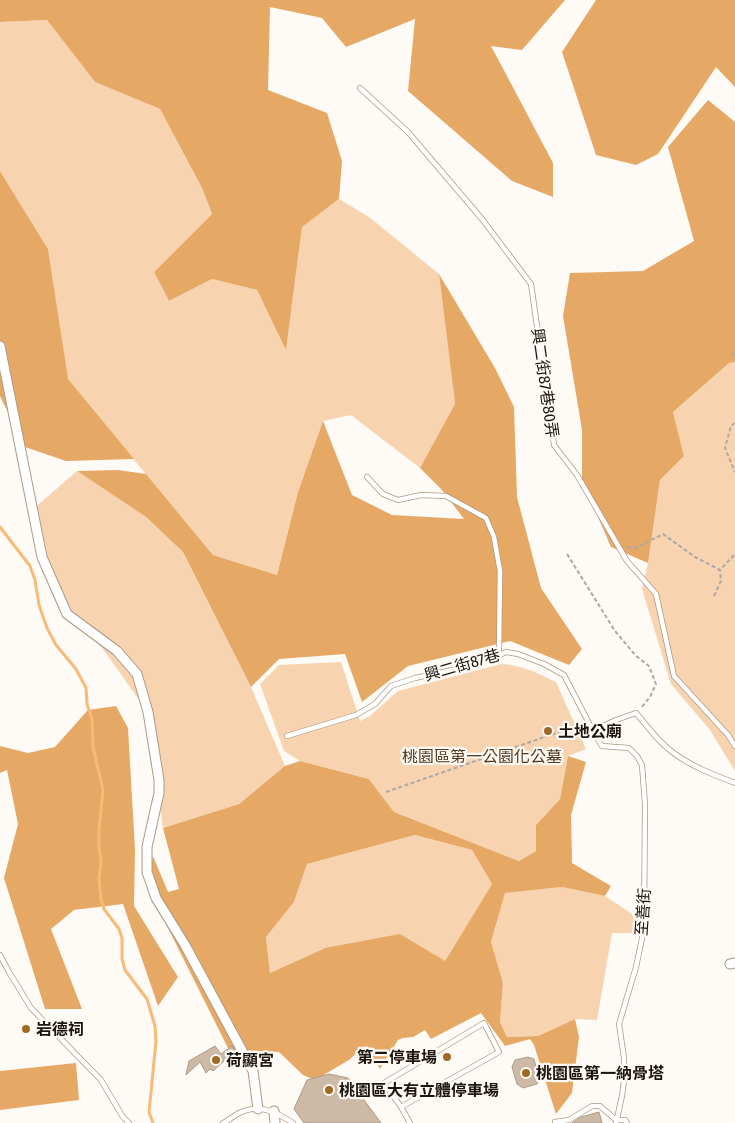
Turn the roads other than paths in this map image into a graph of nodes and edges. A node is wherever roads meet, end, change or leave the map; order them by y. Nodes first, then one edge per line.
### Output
1 (360, 88) dead end
2 (0, 346) edge
3 (367, 477) dead end
4 (500, 655) junction
5 (593, 732) junction
6 (287, 736) dead end
7 (735, 746) edge
8 (735, 783) edge
9 (0, 955) edge
10 (401, 1107) junction
11 (258, 1109) junction
12 (274, 1111) junction
13 (555, 1122) dead end
14 (616, 1122) edge
15 (129, 1123) edge
16 (222, 1123) edge
17 (275, 1123) edge
18 (293, 1123) edge
19 (410, 1123) edge
20 (627, 1123) edge

1 - 7 lane, 興二街87巷80弄
2 - 11 street
3 - 4 lane
4 - 5 lane, 興二街87巷
4 - 6 lane, 興二街87巷
5 - 8 lane
5 - 14 lane, 至善街
9 - 15 lane
10 - 10 lane
10 - 19 lane
11 - 12 lane
11 - 16 lane
12 - 17 street
12 - 18 lane
13 - 14 lane
14 - 20 lane

